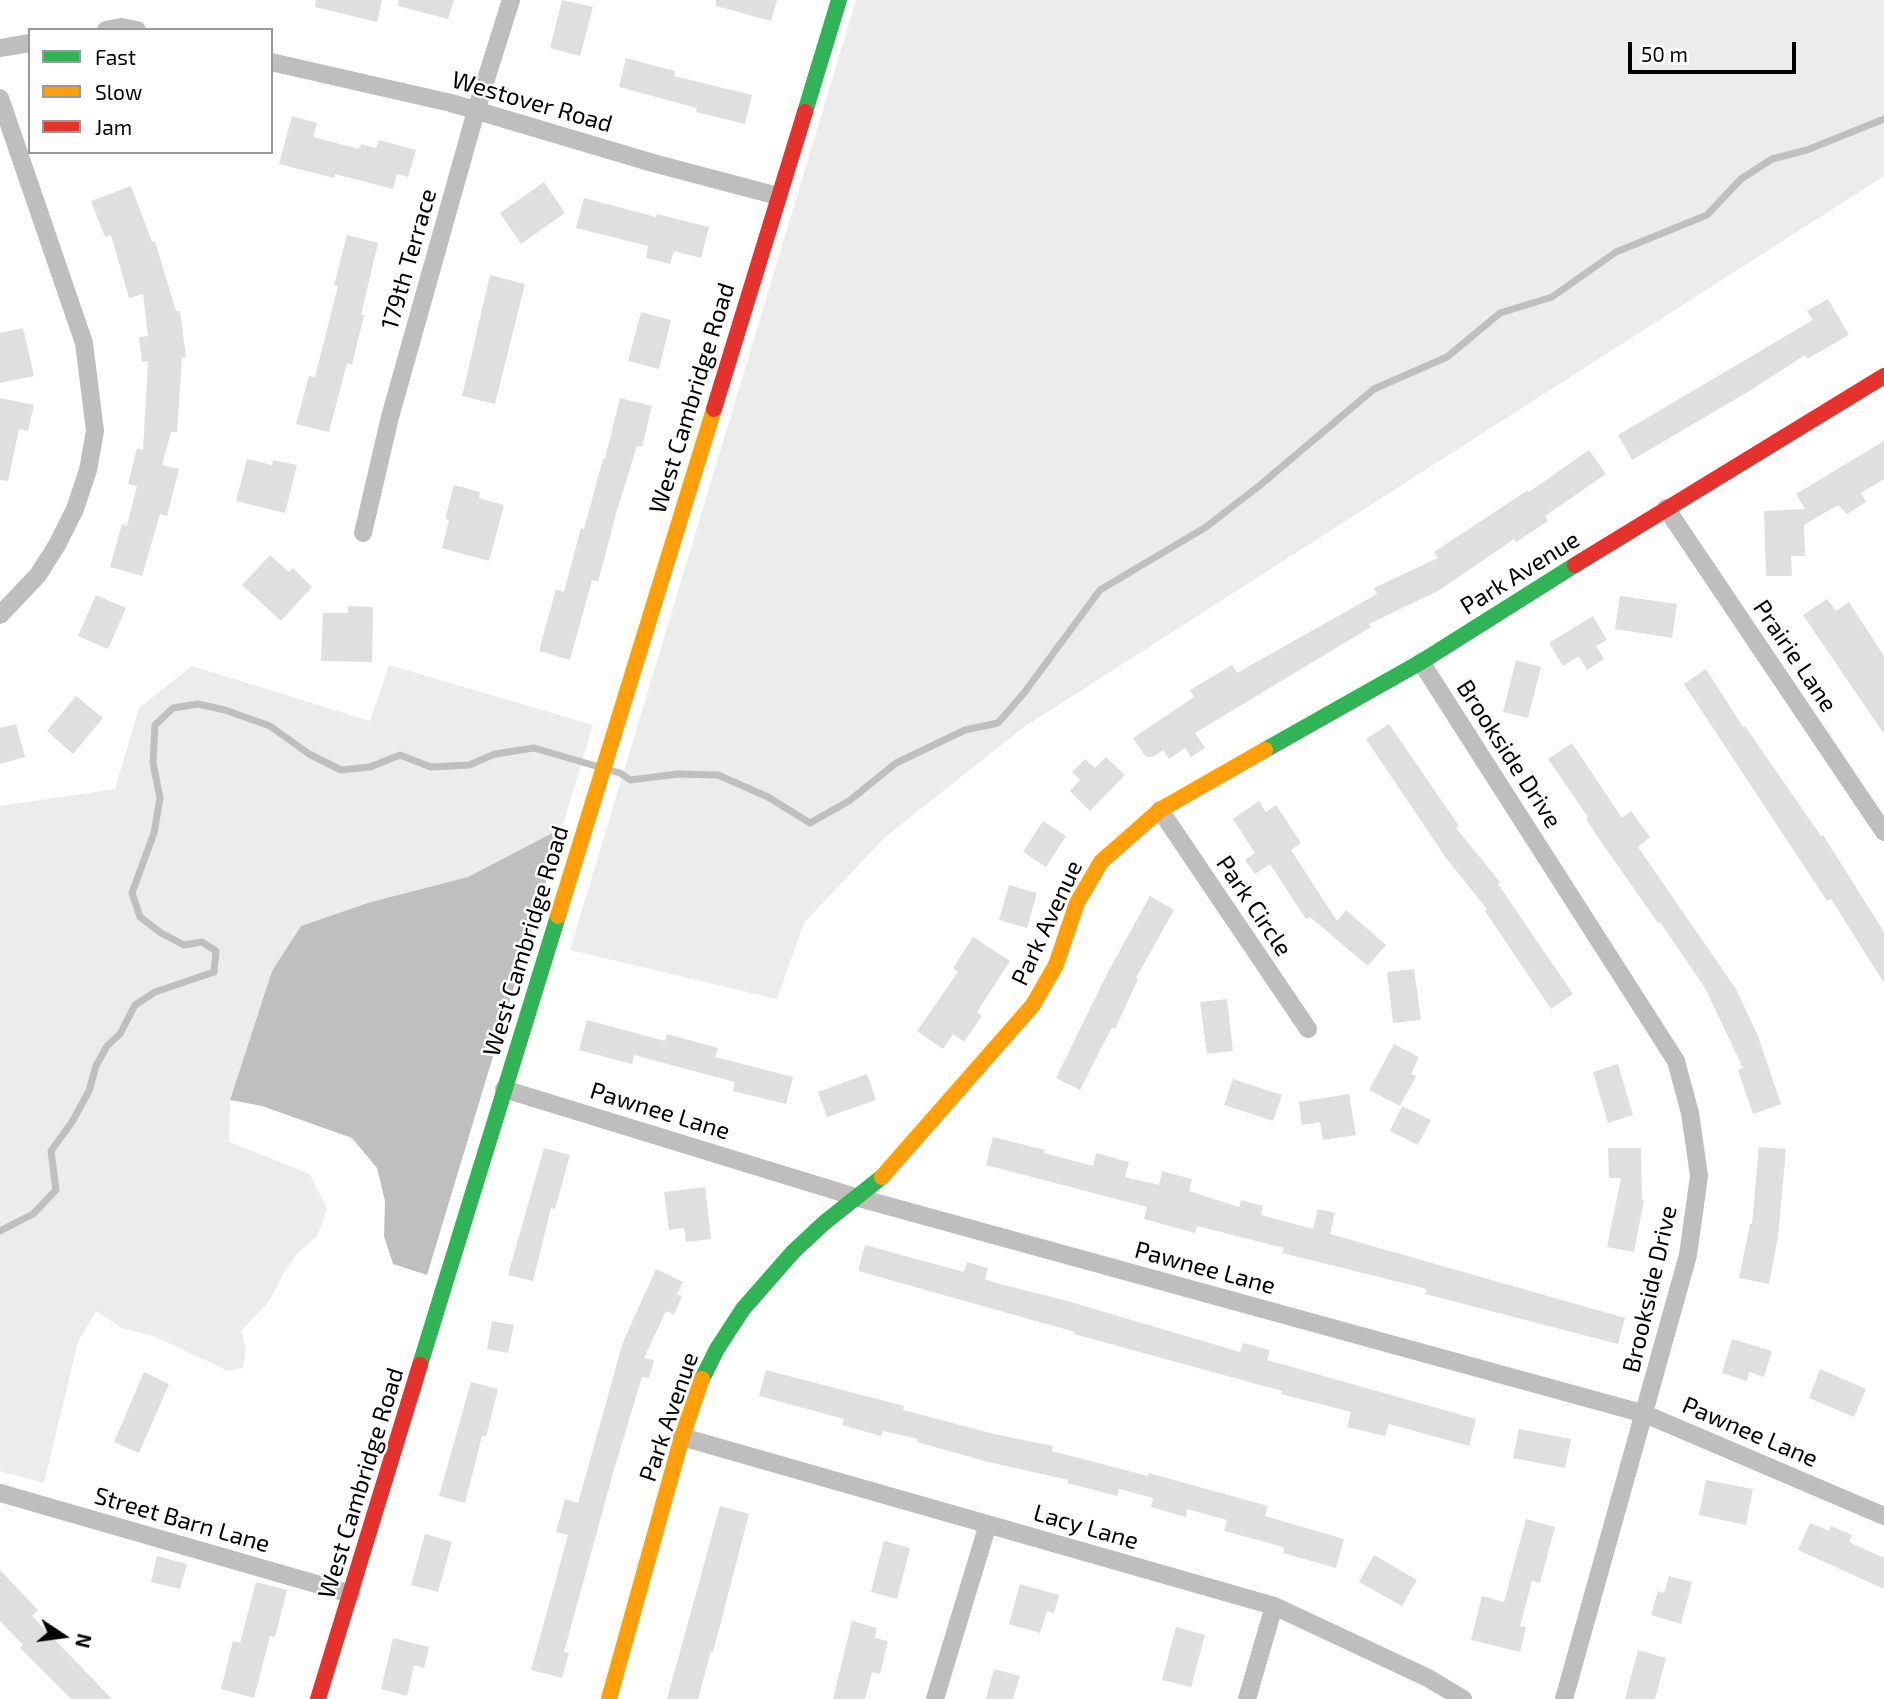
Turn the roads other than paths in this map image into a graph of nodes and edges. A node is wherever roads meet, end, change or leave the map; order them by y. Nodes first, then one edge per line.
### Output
1 (511, 0) edge
2 (839, 0) edge
3 (28, 43) edge
4 (0, 48) edge
5 (273, 62) edge
6 (0, 97) edge
7 (476, 111) junction
8 (778, 196) junction
9 (1884, 376) edge
10 (1666, 508) junction
11 (363, 533) dead end
12 (0, 615) edge
13 (1421, 662) junction
14 (1160, 810) junction
15 (1884, 832) edge
16 (1308, 1029) dead end
17 (504, 1089) junction
18 (859, 1198) junction
19 (1645, 1414) junction
20 (682, 1437) junction
21 (0, 1493) edge
22 (1884, 1516) edge
23 (988, 1524) junction
24 (351, 1594) junction
25 (1273, 1606) junction
26 (318, 1699) edge
27 (609, 1699) edge
28 (935, 1699) edge
29 (1247, 1699) edge
30 (1463, 1699) edge
31 (1564, 1699) edge

1 - 7 street, 179th Terrace
2 - 8 street, West Cambridge Road
3 - 4 street
5 - 7 street, Westover Road
6 - 12 street
7 - 8 street, Westover Road
7 - 11 street, 179th Terrace
8 - 17 street, West Cambridge Road
9 - 10 street, Park Avenue
10 - 13 street, Park Avenue
10 - 15 street, Prairie Lane
13 - 14 street, Park Avenue
13 - 19 street, Brookside Drive
14 - 16 street, Park Circle
14 - 18 street, Park Avenue
17 - 18 street, Pawnee Lane
17 - 24 street, West Cambridge Road
18 - 19 street, Pawnee Lane
18 - 20 street, Park Avenue
19 - 22 street, Pawnee Lane
19 - 31 street, Brookside Drive
20 - 23 street, Lacy Lane
20 - 27 street, Park Avenue
21 - 24 street, Street Barn Lane
23 - 25 street, Lacy Lane
23 - 28 street
24 - 26 street, West Cambridge Road
25 - 29 street
25 - 30 street, Lacy Lane

